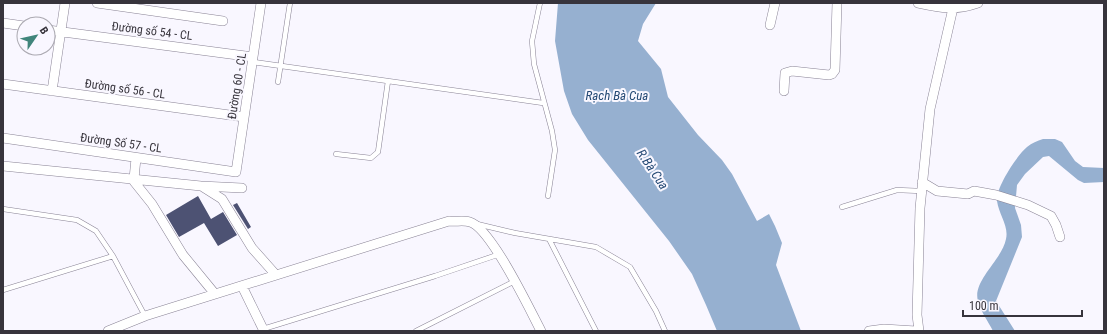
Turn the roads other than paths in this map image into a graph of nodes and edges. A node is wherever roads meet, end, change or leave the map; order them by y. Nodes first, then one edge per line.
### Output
1 (65, 3) edge
2 (97, 3) edge
3 (260, 3) edge
4 (290, 3) edge
5 (540, 3) edge
6 (775, 3) edge
7 (837, 3) edge
8 (918, 3) edge
9 (978, 3) edge
10 (953, 8) junction
11 (223, 21) dead end
12 (3, 24) edge
13 (16, 25) edge
14 (770, 25) dead end
15 (56, 31) edge
16 (61, 31) junction
17 (253, 59) junction
18 (280, 66) junction
19 (388, 81) junction
20 (278, 82) dead end
21 (3, 84) edge
22 (52, 91) junction
23 (784, 91) dead end
24 (543, 103) junction
25 (244, 117) junction
26 (3, 138) edge
27 (336, 154) dead end
28 (136, 158) junction
29 (3, 166) edge
30 (236, 172) joint
31 (133, 179) junction
32 (201, 186) junction
33 (922, 187) junction
34 (242, 188) dead end
35 (548, 196) dead end
36 (842, 207) dead end
37 (4, 209) edge
38 (471, 222) junction
39 (1060, 237) dead end
40 (550, 239) junction
41 (500, 254) junction
42 (113, 256) junction
43 (276, 275) junction
44 (515, 281) junction
45 (242, 286) junction
46 (3, 290) edge
47 (215, 294) junction
48 (145, 316) junction
49 (262, 330) edge
50 (108, 331) edge
51 (416, 331) edge
52 (541, 331) edge
53 (596, 331) edge
54 (665, 331) edge
55 (869, 331) edge
56 (918, 331) edge

1 - 16 street
2 - 11 street
3 - 17 street, Đường 60 - CL
4 - 18 lane
5 - 24 lane
6 - 14 street
7 - 23 street
8 - 10 street
9 - 10 street
10 - 33 street
12 - 13 street
15 - 16 street, Đường số 54 - CL
16 - 17 street, Đường số 54 - CL
16 - 22 street
17 - 18 lane
17 - 25 street, Đường 60 - CL
18 - 19 lane
18 - 20 lane
19 - 24 lane
19 - 27 lane
21 - 22 street, Đường số 56 - CL
22 - 25 street, Đường số 56 - CL
24 - 35 lane
25 - 30 street, Đường 60 - CL
26 - 28 street, Đường Số 57 - CL
28 - 30 street, Đường Số 57 - CL
28 - 31 street
29 - 31 street
31 - 32 street
31 - 47 street
32 - 34 street
32 - 43 street
33 - 36 lane
33 - 39 street
33 - 56 street
37 - 42 lane
38 - 40 lane
38 - 41 street
38 - 43 street
40 - 53 lane
40 - 54 lane
41 - 44 street
41 - 49 lane
42 - 46 lane
42 - 48 lane
43 - 45 street
44 - 51 lane
44 - 52 street
45 - 47 street
45 - 49 street
47 - 48 street
48 - 50 street
55 - 56 street

